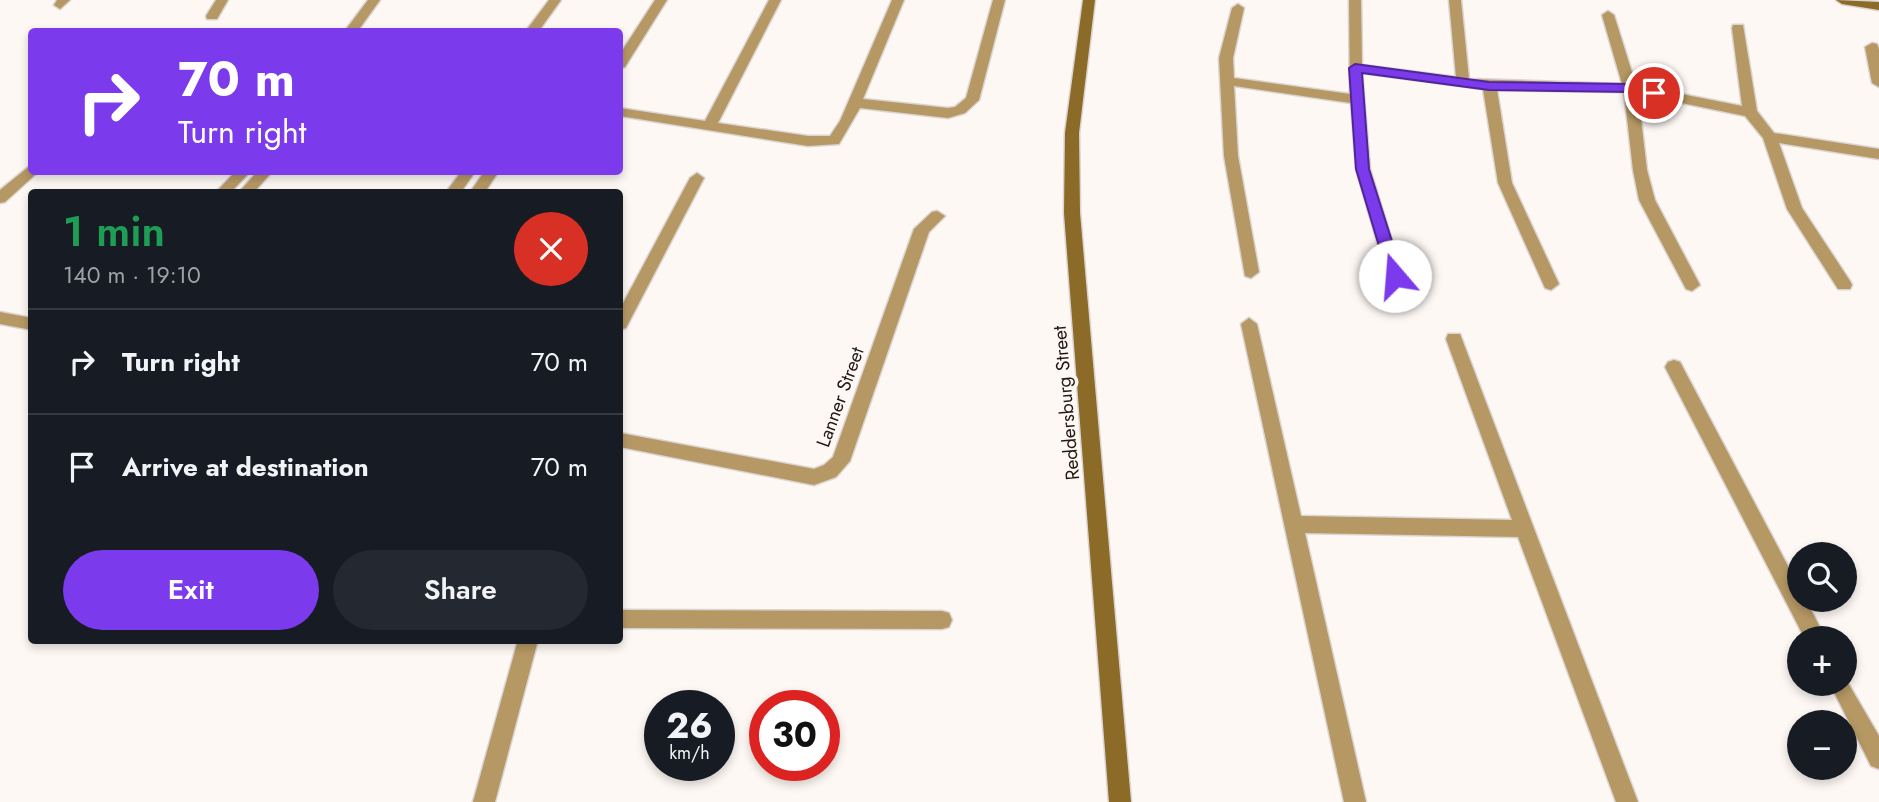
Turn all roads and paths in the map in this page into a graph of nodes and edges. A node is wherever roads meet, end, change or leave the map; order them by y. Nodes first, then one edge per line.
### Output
1 (222, 0) edge
2 (374, 0) edge
3 (555, 0) edge
4 (661, 0) edge
5 (775, 0) edge
6 (898, 0) edge
7 (999, 0) edge
8 (1088, 0) edge
9 (1355, 0) edge
10 (1455, 0) edge
11 (1842, 0) edge
12 (1879, 6) edge
13 (1238, 8) dead end
14 (1608, 15) dead end
15 (212, 16) dead end
16 (353, 28) edge
17 (534, 28) edge
18 (1738, 28) dead end
19 (1871, 47) dead end
20 (623, 59) edge
21 (1355, 68) junction
22 (1227, 81) junction
23 (1463, 83) junction
24 (1879, 83) edge
25 (1489, 86) junction
26 (1630, 88) junction
27 (1357, 99) junction
28 (855, 103) junction
29 (623, 112) edge
30 (1750, 112) junction
31 (710, 125) junction
32 (1770, 137) junction
33 (1879, 154) edge
34 (28, 173) edge
35 (240, 175) edge
36 (262, 175) edge
37 (697, 178) dead end
38 (226, 189) edge
39 (249, 189) edge
40 (0, 198) edge
41 (937, 216) dead end
42 (1251, 272) dead end
43 (1395, 276) dead end
44 (1551, 284) dead end
45 (1692, 285) dead end
46 (1844, 285) dead end
47 (0, 318) edge
48 (623, 318) edge
49 (28, 323) edge
50 (1249, 324) dead end
51 (1454, 339) dead end
52 (1674, 366) dead end
53 (623, 441) edge
54 (1293, 524) junction
55 (1525, 529) junction
56 (623, 619) edge
57 (942, 620) dead end
58 (1809, 626) edge
59 (527, 644) edge
60 (1846, 696) edge
61 (1879, 758) edge
62 (484, 802) edge
63 (1119, 802) edge
64 (1355, 802) edge
65 (1627, 802) edge

1 - 15 street
2 - 16 street
3 - 17 street
4 - 20 street
5 - 31 street
6 - 28 street
7 - 28 street
8 - 63 street, Reddersburg Street
9 - 21 street
10 - 23 street
11 - 12 street
13 - 22 street
14 - 26 street
18 - 30 street
19 - 24 street
21 - 23 street
21 - 27 street
22 - 27 street
22 - 42 street
23 - 25 street
25 - 26 street
25 - 44 street
26 - 30 street
26 - 45 street
27 - 43 street
28 - 31 street
29 - 31 street
30 - 32 street
32 - 33 street
32 - 46 street
34 - 40 street
35 - 38 street
36 - 39 street
37 - 48 street
41 - 53 street, Lanner Street
47 - 49 street
50 - 54 street
51 - 55 street
52 - 58 street
54 - 55 street
54 - 64 street
55 - 65 street
56 - 57 street
59 - 62 street
60 - 61 street

